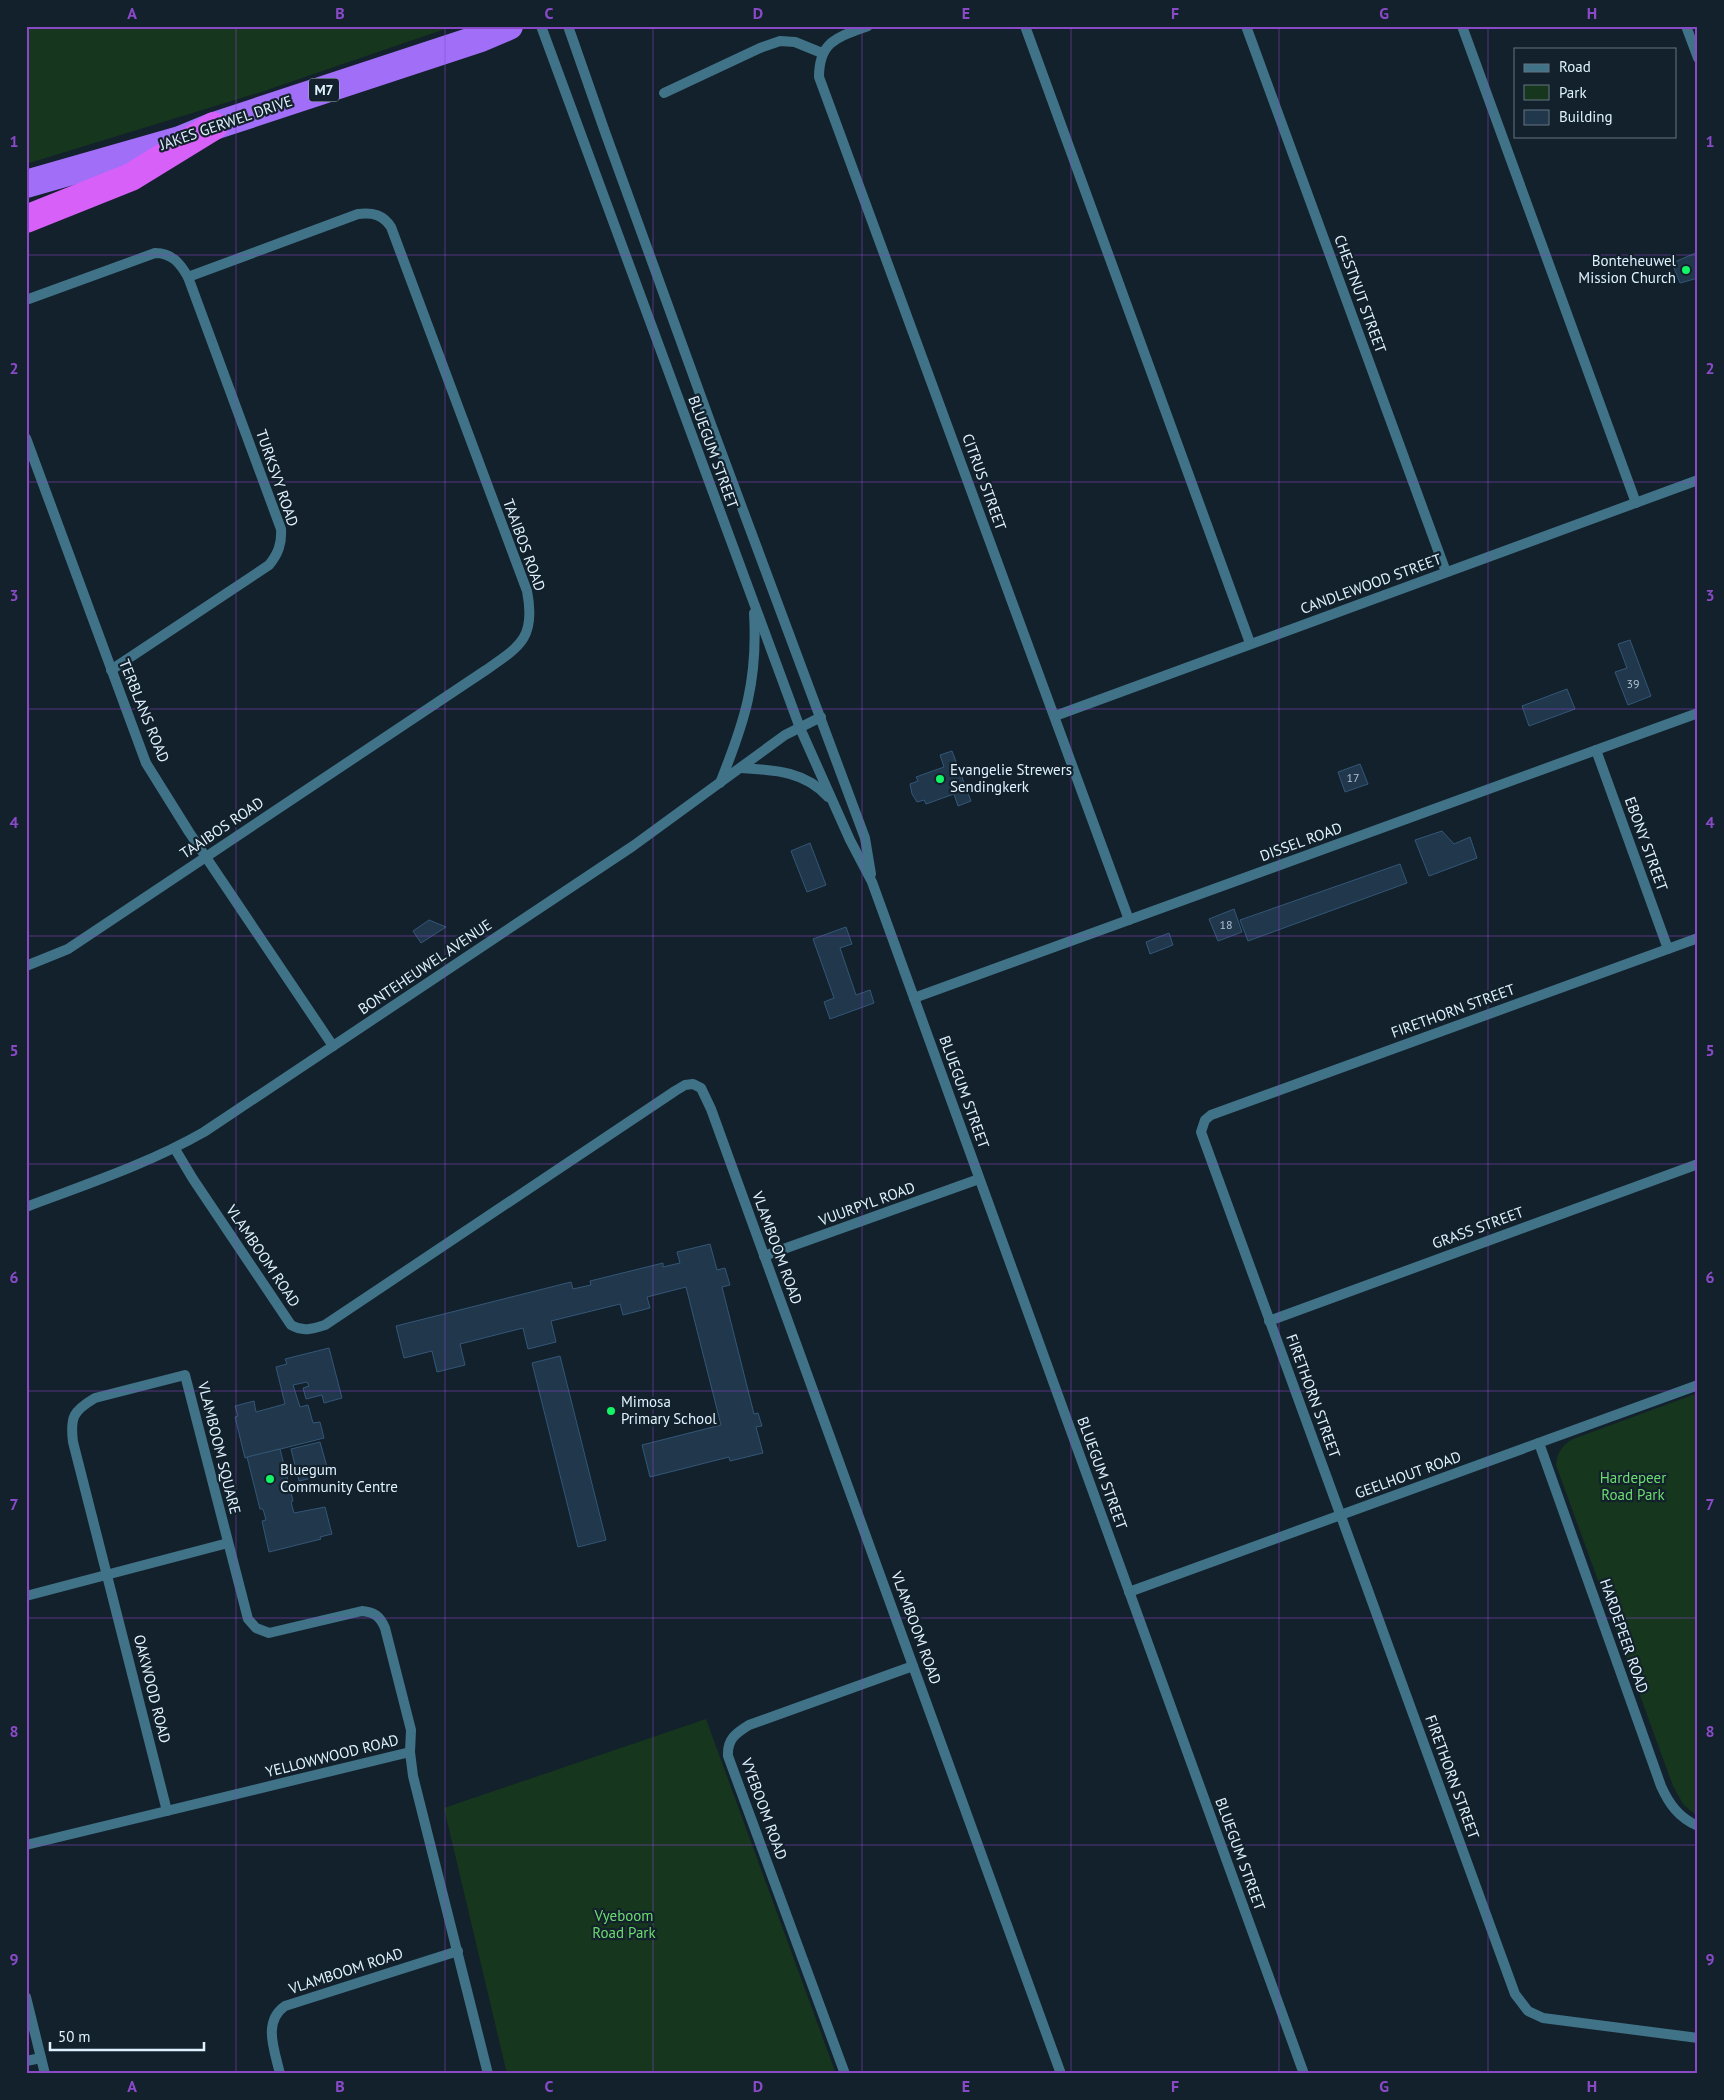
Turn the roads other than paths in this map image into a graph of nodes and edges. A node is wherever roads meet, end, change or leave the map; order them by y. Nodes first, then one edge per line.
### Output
1 (509, 26) edge
2 (541, 26) edge
3 (568, 26) edge
4 (868, 26) edge
5 (1025, 26) edge
6 (1246, 26) edge
7 (1462, 26) edge
8 (1686, 26) edge
9 (822, 53) junction
10 (1698, 58) edge
11 (664, 93) dead end
12 (214, 126) junction
13 (26, 184) edge
14 (26, 219) edge
15 (188, 277) junction
16 (26, 300) edge
17 (26, 438) edge
18 (1698, 480) edge
19 (1636, 503) junction
20 (1446, 572) junction
21 (753, 602) junction
22 (1250, 643) junction
23 (111, 670) junction
24 (1698, 713) edge
25 (1054, 716) junction
26 (821, 717) junction
27 (800, 728) junction
28 (1596, 750) junction
29 (741, 768) junction
30 (719, 784) junction
31 (834, 806) junction
32 (206, 858) junction
33 (872, 882) junction
34 (1129, 920) junction
35 (1698, 938) edge
36 (1668, 949) junction
37 (26, 966) edge
38 (914, 998) junction
39 (334, 1046) junction
40 (175, 1148) junction
41 (1698, 1164) edge
42 (979, 1179) junction
43 (26, 1207) edge
44 (764, 1256) junction
45 (1269, 1321) junction
46 (1698, 1385) edge
47 (1539, 1443) junction
48 (1341, 1515) junction
49 (228, 1543) junction
50 (107, 1575) junction
51 (1129, 1592) junction
52 (26, 1596) edge
53 (913, 1666) junction
54 (410, 1752) junction
55 (167, 1811) junction
56 (1698, 1826) edge
57 (26, 1845) edge
58 (458, 1951) junction
59 (26, 1997) edge
60 (1698, 2038) edge
61 (42, 2058) junction
62 (26, 2061) edge
63 (45, 2074) edge
64 (280, 2074) edge
65 (488, 2074) edge
66 (845, 2074) edge
67 (1061, 2074) edge
68 (1304, 2074) edge

1 - 12 highway, JAKES GERWEL DRIVE / M7
2 - 21 street, BLUEGUM STREET
3 - 26 street, BLUEGUM STREET
4 - 9 street
5 - 22 street
6 - 20 street, CHESTNUT STREET
7 - 19 street
8 - 10 street
9 - 11 street
9 - 25 street, CITRUS STREET
12 - 13 highway, JAKES GERWEL DRIVE / M7
12 - 14 highway
15 - 16 street, TURKSVY ROAD
15 - 23 street, TURKSVY ROAD
15 - 32 street, TAAIBOS ROAD
17 - 23 street, TERBLANS ROAD
18 - 19 street, CANDLEWOOD STREET
19 - 20 street, CANDLEWOOD STREET
20 - 22 street, CANDLEWOOD STREET
21 - 27 street, BLUEGUM STREET
21 - 30 street
22 - 25 street, CANDLEWOOD STREET
23 - 32 street, TERBLANS ROAD
24 - 28 street, DISSEL ROAD
25 - 34 street, CITRUS STREET
26 - 27 street, BONTEHEUWEL AVENUE
26 - 33 street, BLUEGUM STREET
27 - 29 street, BONTEHEUWEL AVENUE
27 - 31 street, BLUEGUM STREET
28 - 34 street, DISSEL ROAD
28 - 36 street, EBONY STREET
29 - 30 street, BONTEHEUWEL AVENUE
29 - 31 street
30 - 39 street, BONTEHEUWEL AVENUE
31 - 33 street, BLUEGUM STREET
32 - 37 street, TAAIBOS ROAD
32 - 39 street, TERBLANS ROAD
33 - 38 street, BLUEGUM STREET
34 - 38 street, DISSEL ROAD
35 - 36 street, FIRETHORN STREET
36 - 45 street, FIRETHORN STREET
38 - 42 street, BLUEGUM STREET
39 - 40 street, BONTEHEUWEL AVENUE
40 - 43 street, BONTEHEUWEL AVENUE
40 - 44 street, VLAMBOOM ROAD
41 - 45 street, GRASS STREET
42 - 44 street, VUURPYL ROAD
42 - 51 street, BLUEGUM STREET
44 - 53 street, VLAMBOOM ROAD
45 - 48 street, FIRETHORN STREET
46 - 47 street, GEELHOUT ROAD
47 - 48 street, GEELHOUT ROAD
47 - 56 street, HARDEPEER ROAD
48 - 51 street, GEELHOUT ROAD
48 - 60 street, FIRETHORN STREET
49 - 50 street
49 - 50 street, VLAMBOOM SQUARE
49 - 54 street
50 - 52 street
50 - 55 street, OAKWOOD ROAD
51 - 68 street, BLUEGUM STREET
53 - 66 street, VYEBOOM ROAD
53 - 67 street, VLAMBOOM ROAD
54 - 55 street, YELLOWWOOD ROAD
54 - 58 street, YELLOWWOOD ROAD
55 - 57 street, YELLOWWOOD ROAD
58 - 64 street, VLAMBOOM ROAD
58 - 65 street, YELLOWWOOD ROAD
59 - 61 street
61 - 62 street
61 - 63 street

